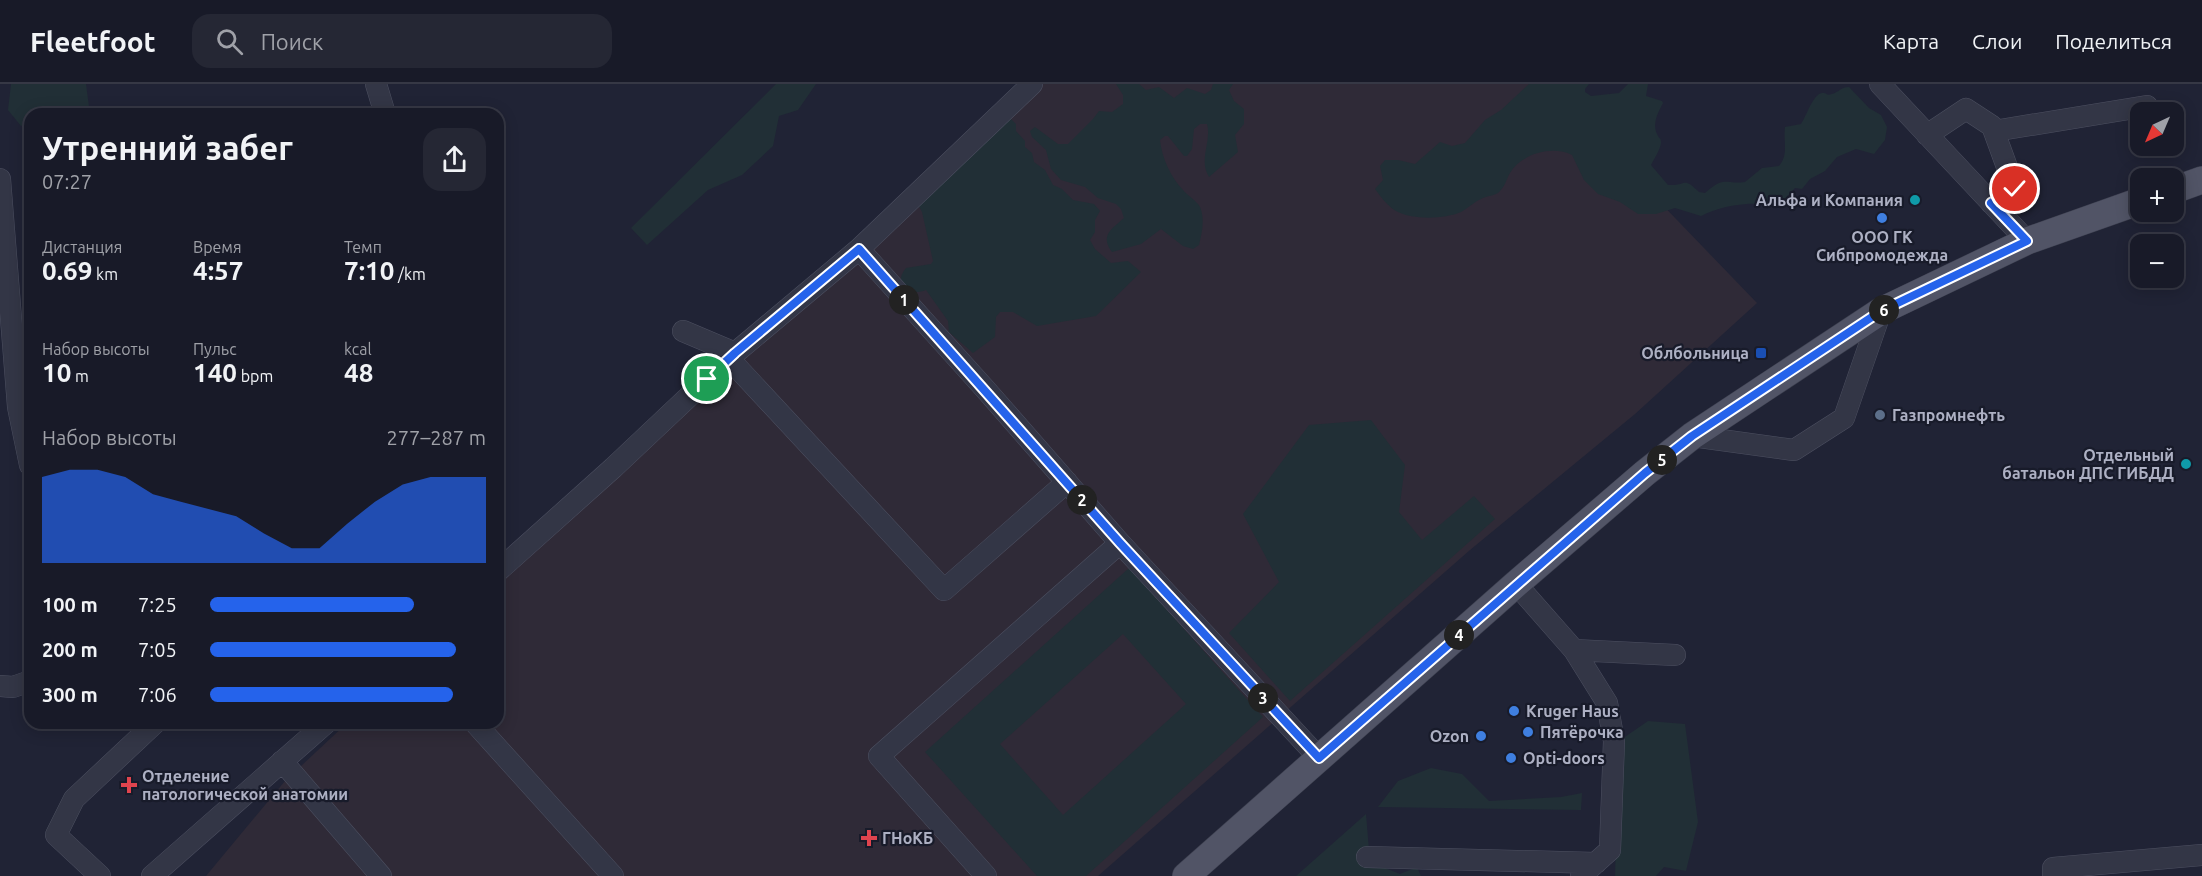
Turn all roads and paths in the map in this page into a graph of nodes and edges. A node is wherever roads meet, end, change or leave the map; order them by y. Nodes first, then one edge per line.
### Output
1 (376, 84) edge
2 (1032, 84) edge
3 (1880, 84) edge
4 (383, 108) edge
5 (2130, 109) edge
6 (1994, 131) junction
7 (1927, 135) junction
8 (0, 179) edge
9 (2202, 180) edge
10 (2184, 186) edge
11 (1991, 203) junction
12 (2130, 205) edge
13 (2027, 241) junction
14 (859, 249) junction
15 (1881, 311) junction
16 (683, 331) dead end
17 (15, 352) edge
18 (734, 359) junction
19 (24, 436) edge
20 (1692, 436) junction
21 (1067, 482) junction
22 (1120, 543) junction
23 (504, 566) edge
24 (1516, 584) junction
25 (1574, 650) junction
26 (1675, 655) dead end
27 (24, 683) edge
28 (0, 686) edge
29 (149, 729) edge
30 (319, 729) edge
31 (480, 729) edge
32 (1319, 758) junction
33 (282, 761) junction
34 (1366, 857) dead end
35 (2189, 863) edge
36 (1599, 866) edge
37 (100, 876) edge
38 (152, 876) edge
39 (381, 876) edge
40 (613, 876) edge
41 (986, 876) edge
42 (1186, 876) edge
43 (2053, 876) edge

1 - 4 street
2 - 14 street
3 - 7 street
5 - 6 street
6 - 7 street
6 - 11 street
7 - 11 street
8 - 17 street
9 - 10 main road
11 - 13 street
12 - 13 main road
13 - 15 main road
14 - 18 street
14 - 21 street
15 - 20 main road
15 - 20 street
16 - 18 street
17 - 19 street
18 - 21 street
18 - 23 street
20 - 24 main road
21 - 22 street
22 - 32 street
22 - 41 street
24 - 25 street
24 - 32 main road
25 - 26 street
25 - 36 street
27 - 28 street
29 - 37 street
30 - 33 street
31 - 40 street
32 - 42 main road
33 - 38 street
33 - 39 street
34 - 36 street
35 - 43 street

